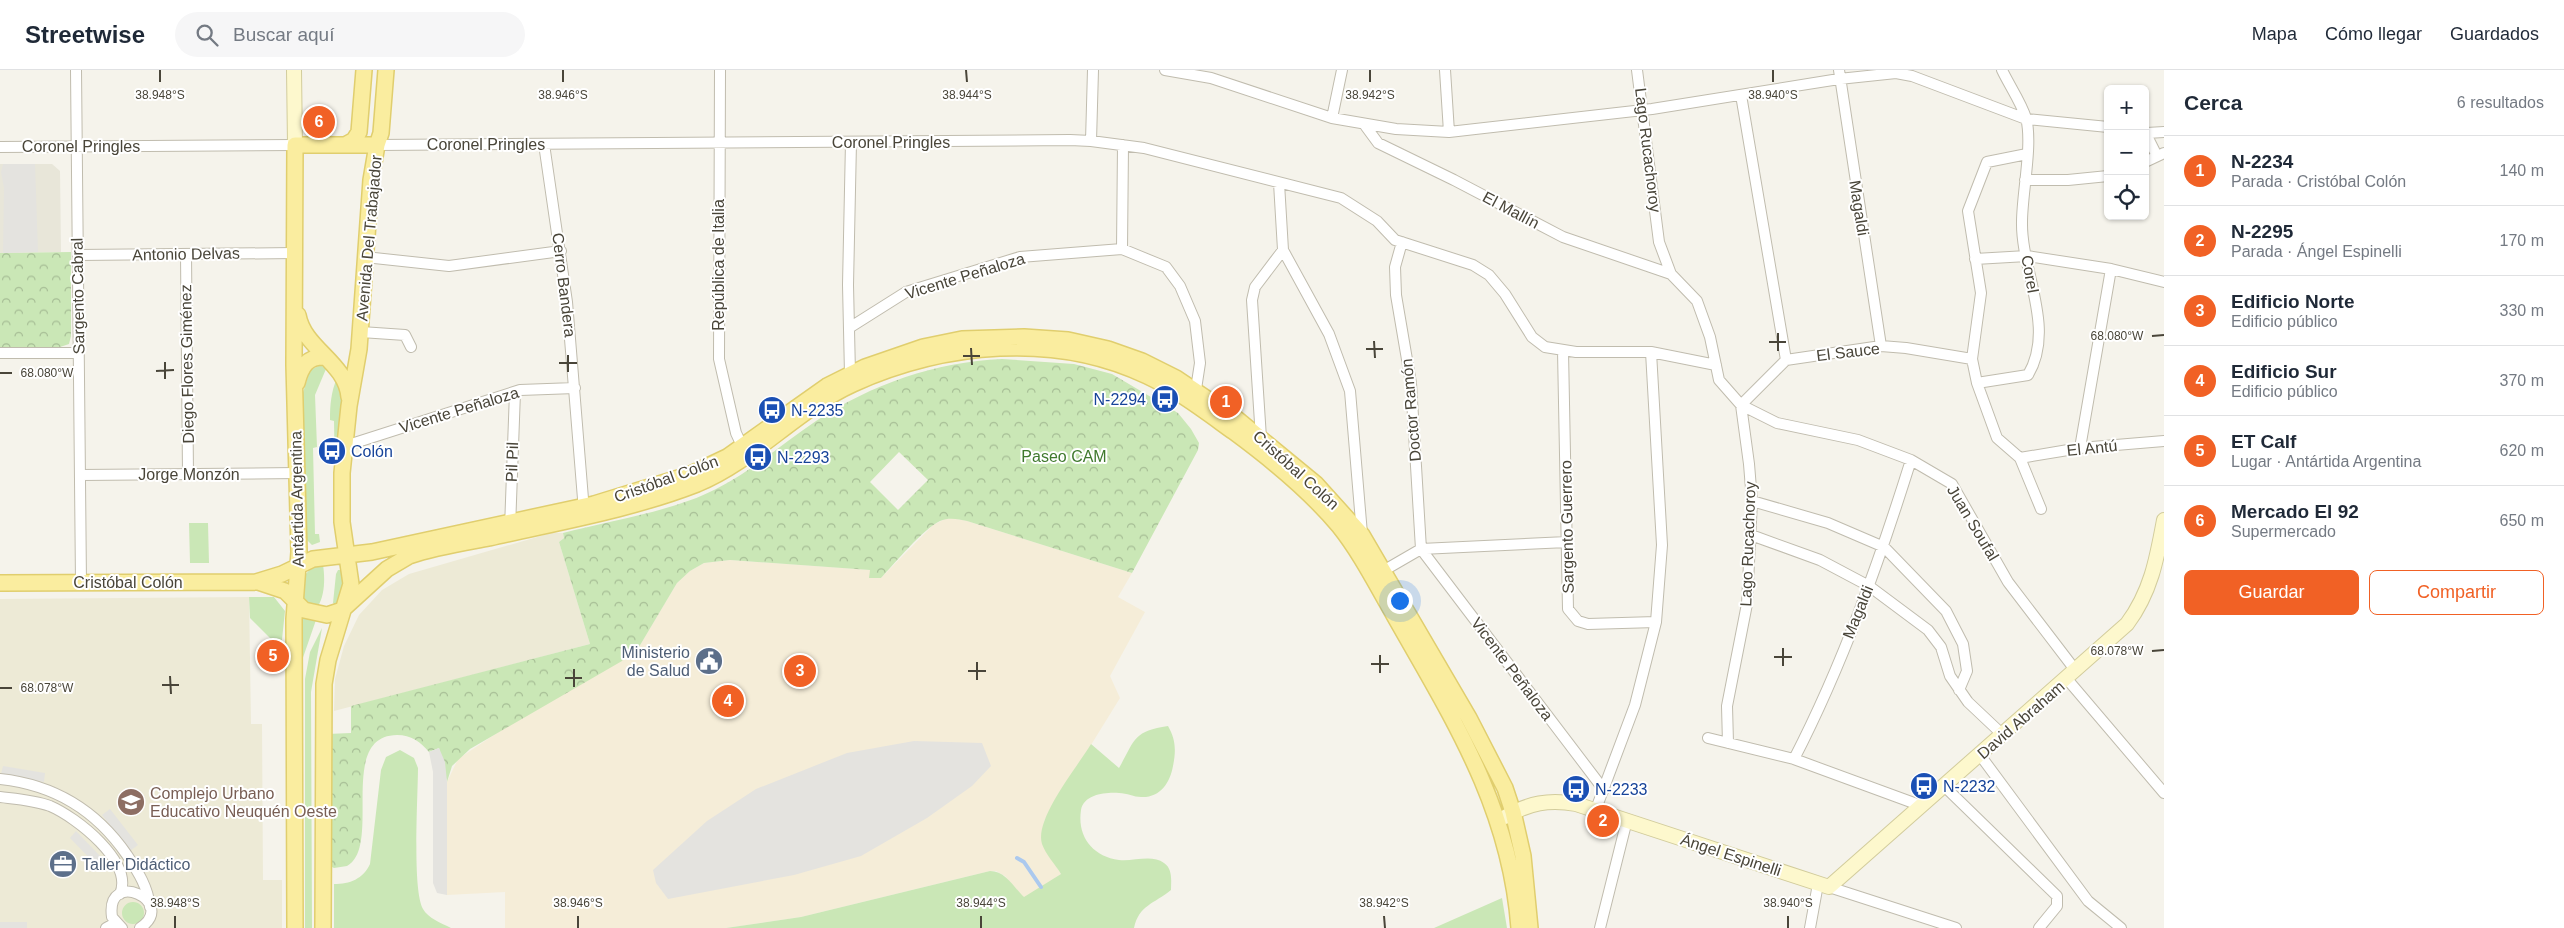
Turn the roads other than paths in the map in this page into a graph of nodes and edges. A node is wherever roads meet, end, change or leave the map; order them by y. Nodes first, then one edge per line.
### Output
1 (76, 70) edge
2 (294, 70) edge
3 (364, 70) edge
4 (386, 70) edge
5 (720, 70) edge
6 (1094, 70) edge
7 (1165, 70) edge
8 (1342, 70) edge
9 (1445, 70) edge
10 (1637, 70) edge
11 (2002, 70) edge
12 (1211, 74) edge
13 (1840, 75) edge
14 (1741, 94) junction
15 (1644, 110) junction
16 (1332, 118) junction
17 (2026, 119) junction
18 (1364, 124) junction
19 (2104, 127) edge
20 (1449, 132) junction
21 (2164, 132) edge
22 (2149, 133) edge
23 (2149, 138) edge
24 (1091, 141) junction
25 (851, 142) junction
26 (719, 143) junction
27 (544, 144) junction
28 (295, 145) junction
29 (345, 145) junction
30 (377, 145) junction
31 (1123, 145) junction
32 (76, 146) junction
33 (0, 147) edge
34 (2027, 154) junction
35 (2160, 154) edge
36 (2104, 176) edge
37 (2025, 180) junction
38 (1279, 183) junction
39 (1402, 242) junction
40 (1122, 249) junction
41 (561, 250) junction
42 (1284, 250) junction
43 (296, 253) junction
44 (186, 254) junction
45 (78, 255) junction
46 (2028, 256) junction
47 (365, 257) junction
48 (1975, 259) junction
49 (2111, 269) junction
50 (1671, 274) junction
51 (2164, 282) edge
52 (296, 288) junction
53 (849, 328) junction
54 (361, 332) junction
55 (1881, 346) junction
56 (411, 347) dead end
57 (1563, 350) junction
58 (1651, 352) junction
59 (0, 353) edge
60 (78, 353) junction
61 (325, 357) junction
62 (1972, 358) junction
63 (1786, 360) junction
64 (1716, 365) junction
65 (850, 374) junction
66 (1977, 382) junction
67 (575, 388) junction
68 (1196, 389) junction
69 (295, 392) junction
70 (515, 392) junction
71 (1741, 405) junction
72 (349, 406) junction
73 (1261, 438) junction
74 (2164, 441) edge
75 (345, 446) junction
76 (2080, 448) junction
77 (744, 451) junction
78 (2020, 458) junction
79 (1911, 460) junction
80 (297, 473) junction
81 (188, 474) junction
82 (80, 475) junction
83 (1752, 501) junction
84 (2041, 509) dead end
85 (584, 511) junction
86 (2164, 520) edge
87 (510, 527) junction
88 (1362, 535) junction
89 (1751, 535) junction
90 (1567, 542) junction
91 (1884, 547) junction
92 (1421, 549) junction
93 (355, 554) junction
94 (2160, 564) edge
95 (298, 566) junction
96 (1383, 571) junction
97 (256, 582) junction
98 (0, 583) edge
99 (81, 583) junction
100 (1870, 586) junction
101 (295, 603) junction
102 (346, 607) junction
103 (1656, 622) junction
104 (2072, 675) junction
105 (1959, 690) junction
106 (2003, 735) junction
107 (1708, 738) dead end
108 (1728, 743) junction
109 (1980, 755) junction
110 (1794, 759) junction
111 (0, 779) edge
112 (1944, 786) junction
113 (1604, 790) junction
114 (2164, 794) edge
115 (0, 797) edge
116 (72, 800) junction
117 (1922, 806) junction
118 (1596, 809) junction
119 (64, 813) junction
120 (1505, 816) junction
121 (1627, 820) junction
122 (1824, 886) junction
123 (120, 894) junction
124 (150, 907) junction
125 (115, 926) edge
126 (140, 928) edge
127 (295, 928) edge
128 (324, 928) edge
129 (1519, 928) edge
130 (1530, 928) edge
131 (1600, 928) edge
132 (1810, 928) edge
133 (1956, 928) edge
134 (2039, 928) edge
135 (2121, 928) edge

1 - 32 street, Sargento Cabral
2 - 28 main road, Antártida Argentina
3 - 29 main road, Avenida Del Trabajador
4 - 30 main road, Avenida Del Trabajador
5 - 26 street, República de Italia
6 - 24 street
7 - 12 street
8 - 16 street
9 - 20 street
10 - 15 street, Lago Rucachoroy
11 - 17 street
12 - 16 street
13 - 14 street
13 - 17 street
13 - 55 street, Magaldi
14 - 15 street
14 - 63 street
15 - 20 street
15 - 50 street, Lago Rucachoroy
16 - 18 street
17 - 19 street
17 - 34 street, Corel
18 - 20 street
18 - 50 street, El Mallín
21 - 22 street
23 - 35 street
24 - 25 street, Coronel Pringles
24 - 31 street, Coronel Pringles
25 - 26 street, Coronel Pringles
25 - 53 street
26 - 27 street, Coronel Pringles
26 - 77 street, República de Italia
27 - 30 street, Coronel Pringles
27 - 41 street, Cerro Bandera
28 - 29 main road, Coronel Pringles
28 - 32 street, Coronel Pringles
28 - 43 main road, Antártida Argentina
29 - 30 main road, Coronel Pringles
30 - 47 main road, Avenida Del Trabajador
31 - 38 street, Coronel Pringles
31 - 40 street
32 - 33 street, Coronel Pringles
32 - 45 street, Sargento Cabral
34 - 37 street, Corel
34 - 48 street
36 - 37 street
37 - 46 street, Corel
38 - 39 street, Coronel Pringles
38 - 42 street
39 - 57 street, Coronel Pringles
39 - 92 street, Doctor Ramón
40 - 53 street, Vicente Peñaloza
40 - 68 street, Vicente Peñaloza
41 - 47 street
41 - 67 street, Cerro Bandera
42 - 73 street
42 - 88 street
43 - 44 street, Antonio Delvas
43 - 52 main road, Antártida Argentina
44 - 45 street, Antonio Delvas
44 - 81 street, Diego Flores Giménez
45 - 60 street, Sargento Cabral
46 - 48 street
46 - 49 street
46 - 66 street, Corel
47 - 54 main road, Avenida Del Trabajador
48 - 62 street
49 - 51 street
49 - 76 street
50 - 64 street, Lago Rucachoroy
52 - 61 main road
52 - 69 main road, Antártida Argentina
53 - 65 street
54 - 56 street
54 - 72 main road, Avenida Del Trabajador
55 - 62 street, El Sauce
55 - 63 street, El Sauce
57 - 58 street, Coronel Pringles
57 - 90 street, Sargento Guerrero
58 - 64 street, Coronel Pringles
58 - 103 street
59 - 60 street
60 - 82 street, Sargento Cabral
61 - 69 main road
61 - 72 main road
62 - 66 street
63 - 71 street
64 - 71 street, Lago Rucachoroy
65 - 68 main road, Cristóbal Colón
65 - 77 main road, Cristóbal Colón
66 - 78 street
67 - 70 street, Vicente Peñaloza
67 - 85 street, Cerro Bandera
68 - 73 main road, Cristóbal Colón
69 - 80 main road, Antártida Argentina
70 - 75 street, Vicente Peñaloza
70 - 87 street, Pil Pil
71 - 79 street, Juan Soufal
71 - 83 street, Lago Rucachoroy
72 - 75 main road
73 - 88 main road, Cristóbal Colón
74 - 76 street, El Antú
75 - 93 main road
76 - 78 street, El Antú
77 - 85 main road, Cristóbal Colón
77 - 120 main road, Cristóbal Colón
78 - 84 street
79 - 91 street, Magaldi
79 - 104 street, Juan Soufal
80 - 81 street, Jorge Monzón
80 - 95 main road, Antártida Argentina
81 - 82 street, Jorge Monzón
82 - 99 street, Sargento Cabral
83 - 89 street, Lago Rucachoroy
83 - 91 street
85 - 87 main road, Cristóbal Colón
86 - 94 main road, David Abraham
87 - 93 main road, Cristóbal Colón
87 - 102 main road, Cristóbal Colón
88 - 96 main road, Cristóbal Colón
89 - 100 street
89 - 108 street, Lago Rucachoroy
90 - 92 street
90 - 103 street, Sargento Guerrero
91 - 100 street, Magaldi
91 - 105 street
92 - 96 street
92 - 113 street, Vicente Peñaloza
93 - 95 main road, Cristóbal Colón
93 - 102 main road
94 - 104 main road, David Abraham
95 - 97 main road, Cristóbal Colón
95 - 101 main road, Antártida Argentina
96 - 120 main road, Cristóbal Colón
97 - 99 main road, Cristóbal Colón
97 - 101 main road, Cristóbal Colón
98 - 99 main road, Cristóbal Colón
100 - 105 street
100 - 110 street, Magaldi
101 - 102 main road, Cristóbal Colón
101 - 127 main road, Antártida Argentina
102 - 128 main road
103 - 113 street
104 - 106 main road, David Abraham
104 - 114 street, Juan Soufal
105 - 106 street
106 - 109 main road, David Abraham
107 - 108 street
108 - 110 street
109 - 112 main road, David Abraham
109 - 135 street
110 - 117 street
111 - 116 street
112 - 117 main road, David Abraham
112 - 134 street
113 - 118 street
115 - 119 street
116 - 119 street
116 - 124 street
117 - 122 main road, David Abraham
118 - 120 main road, Ángel Espinelli
118 - 121 main road, Ángel Espinelli
119 - 123 street
120 - 129 main road
120 - 130 main road
121 - 122 main road, Ángel Espinelli
121 - 131 street
122 - 132 street
122 - 133 street, Ángel Espinelli
123 - 124 street
123 - 125 street
124 - 126 street

